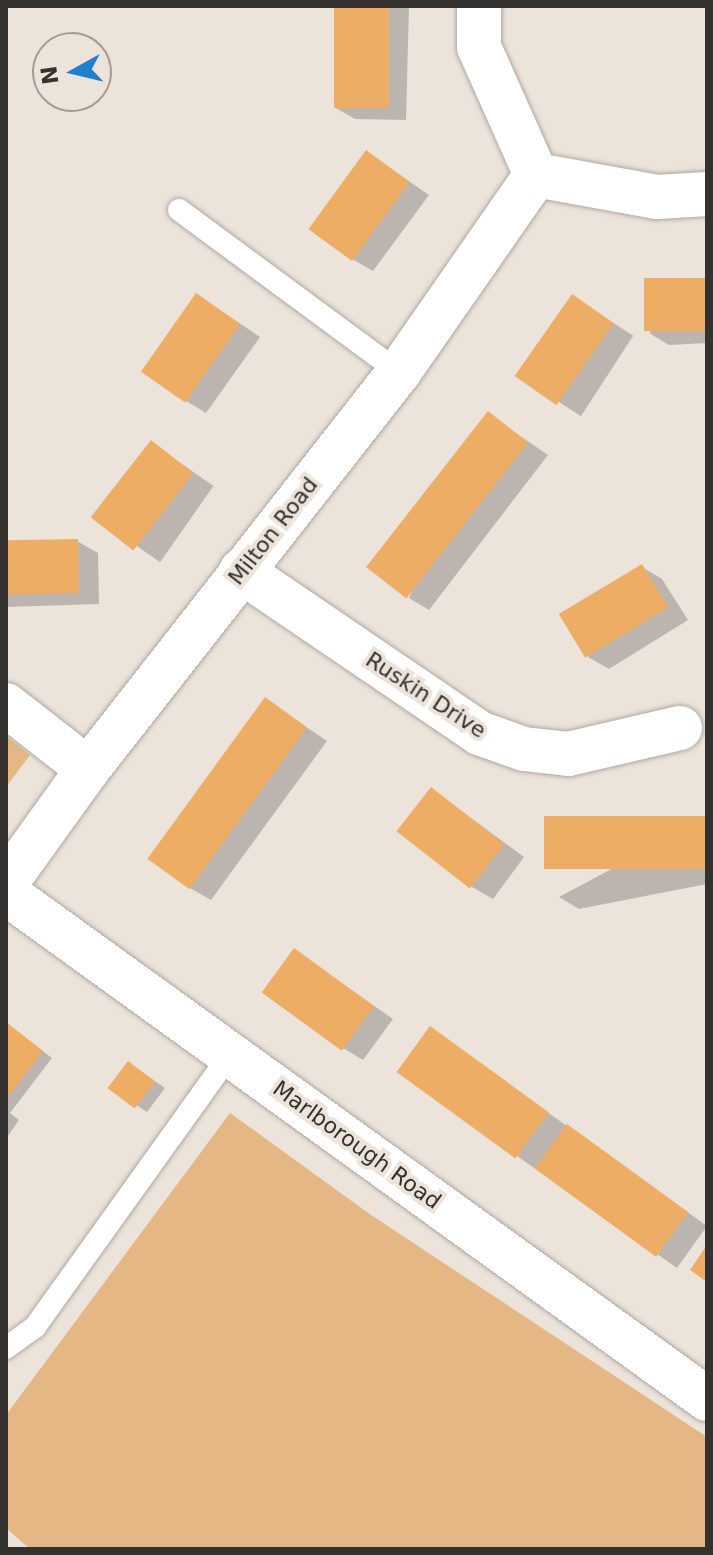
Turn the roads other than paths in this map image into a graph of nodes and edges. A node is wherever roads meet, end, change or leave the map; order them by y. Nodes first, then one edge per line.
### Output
1 (479, 6) edge
2 (536, 175) junction
3 (707, 194) edge
4 (179, 210) dead end
5 (399, 372) junction
6 (241, 571) junction
7 (6, 705) edge
8 (680, 728) dead end
9 (88, 769) junction
10 (6, 883) edge
11 (6, 893) edge
12 (231, 1053) junction
13 (6, 1348) edge
14 (707, 1399) edge

1 - 2 street
2 - 3 street
2 - 5 street, Milton Road
4 - 5 lane
5 - 6 street, Milton Road
6 - 8 street, Ruskin Drive
6 - 9 street, Milton Road
7 - 9 street
9 - 10 street, Milton Road
11 - 12 street, Marlborough Road
12 - 13 lane
12 - 14 street, Marlborough Road

